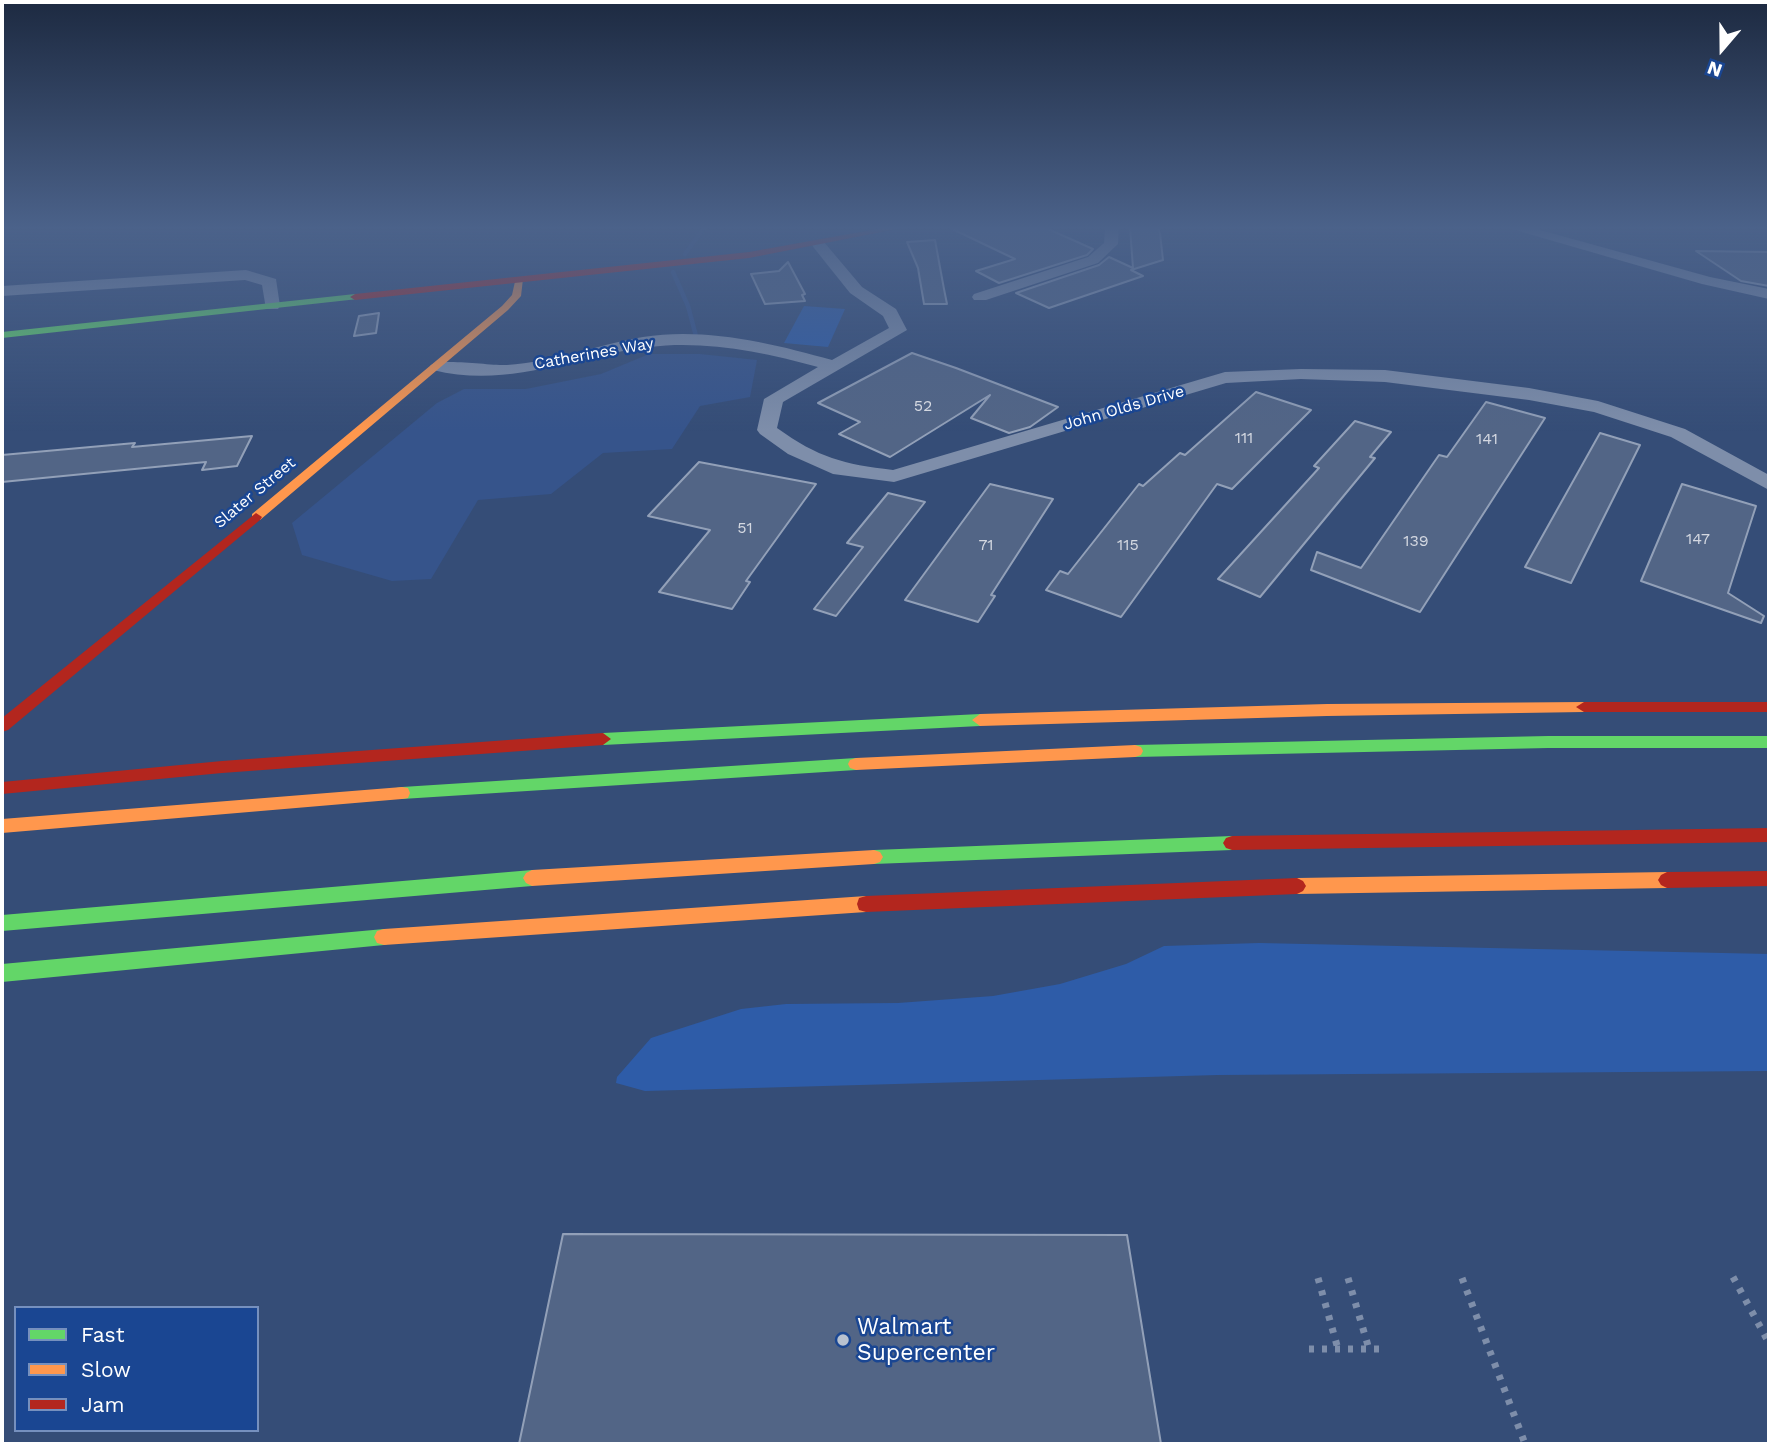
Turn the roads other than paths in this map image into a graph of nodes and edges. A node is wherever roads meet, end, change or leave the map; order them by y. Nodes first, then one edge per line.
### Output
1 (272, 295) edge
2 (368, 295) edge
3 (516, 295) edge
4 (864, 295) edge
5 (987, 295) edge
6 (980, 298) dead end
7 (272, 306) junction
8 (2, 335) edge
9 (831, 365) junction
10 (439, 366) junction
11 (1769, 484) edge
12 (1769, 707) edge
13 (2, 726) edge
14 (1769, 742) edge
15 (9, 787) edge
16 (2, 826) edge
17 (1769, 835) edge
18 (1769, 879) edge
19 (2, 923) edge
20 (2, 973) edge

1 - 7 street
2 - 7 main road
3 - 10 main road, Slater Street
4 - 9 street, John Olds Drive
5 - 6 street
7 - 8 main road
9 - 10 street, Catherines Way
9 - 11 street, John Olds Drive
10 - 13 main road, Slater Street
12 - 15 main road
14 - 16 main road
17 - 19 main road
18 - 20 main road

